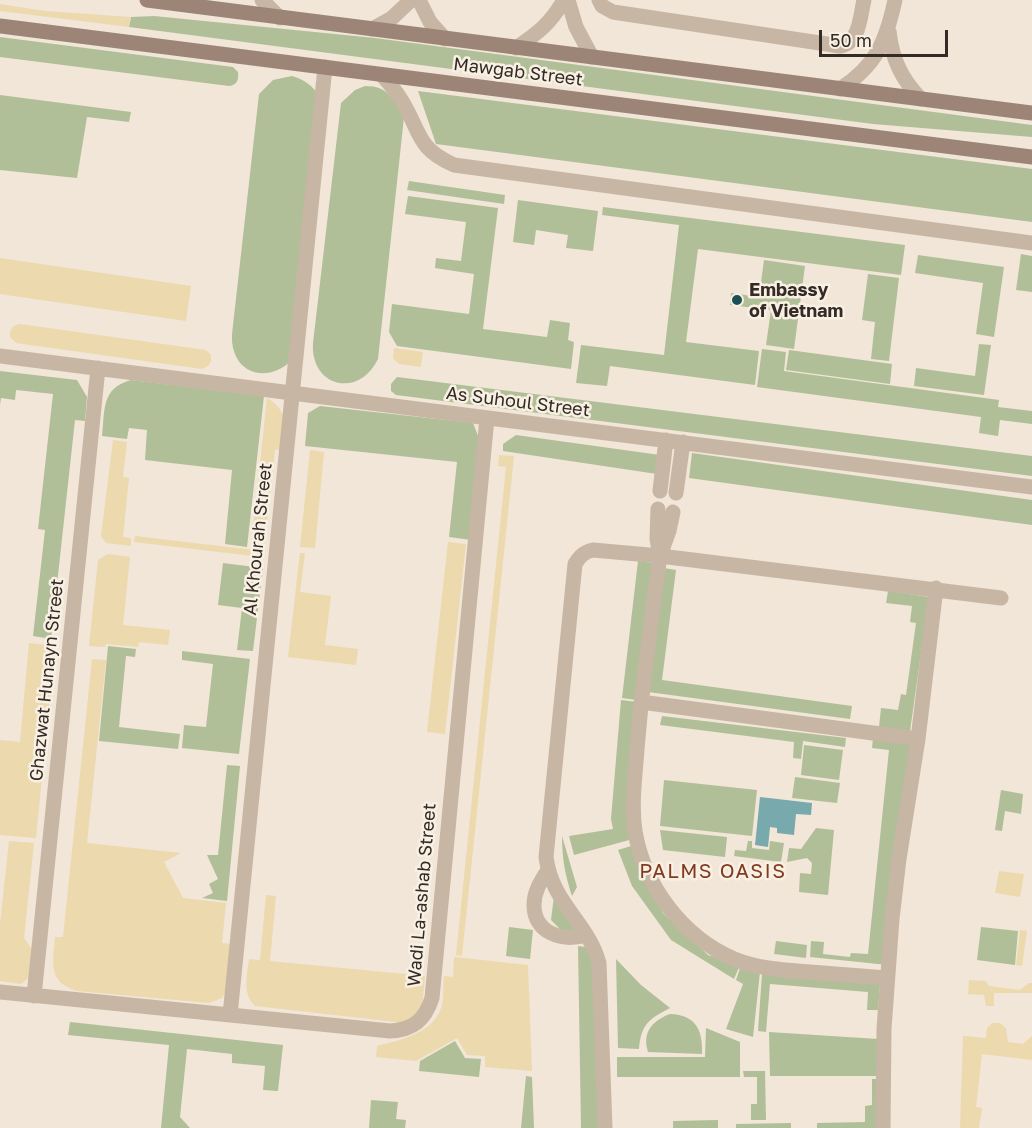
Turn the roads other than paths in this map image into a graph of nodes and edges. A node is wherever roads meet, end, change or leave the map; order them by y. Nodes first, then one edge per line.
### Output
1 (147, 0) edge
2 (262, 0) edge
3 (411, 0) edge
4 (419, 0) edge
5 (566, 0) edge
6 (599, 0) edge
7 (864, 0) edge
8 (895, 0) edge
9 (199, 3) edge
10 (280, 18) junction
11 (2, 27) edge
12 (372, 29) junction
13 (889, 31) junction
14 (445, 39) junction
15 (516, 48) junction
16 (592, 57) junction
17 (325, 68) junction
18 (382, 75) junction
19 (840, 89) junction
20 (921, 99) junction
21 (1032, 113) edge
22 (1032, 157) edge
23 (1032, 243) edge
24 (0, 356) edge
25 (98, 368) junction
26 (292, 393) junction
27 (487, 418) junction
28 (666, 440) junction
29 (683, 442) junction
30 (1032, 487) edge
31 (660, 491) dead end
32 (676, 493) dead end
33 (666, 511) dead end
34 (660, 556) junction
35 (936, 588) junction
36 (1000, 598) dead end
37 (641, 702) junction
38 (918, 739) junction
39 (548, 870) junction
40 (586, 935) junction
41 (887, 978) junction
42 (0, 992) edge
43 (34, 996) junction
44 (230, 1015) junction
45 (605, 1128) edge
46 (883, 1128) edge

1 - 9 main road, Mawgab Street
2 - 10 street
3 - 12 street
4 - 14 street
5 - 15 street
5 - 16 street
6 - 7 street
8 - 13 street
9 - 10 main road, Mawgab Street
10 - 12 main road, Mawgab Street
11 - 17 main road, Mawgab Street
12 - 14 main road, Mawgab Street
13 - 19 street
13 - 20 street
14 - 15 main road, Mawgab Street
15 - 16 main road, Mawgab Street
16 - 19 main road, Mawgab Street
17 - 18 main road, Mawgab Street
17 - 26 street, Al Khourah Street
18 - 22 main road, Mawgab Street
18 - 23 street
19 - 20 main road, Mawgab Street
20 - 21 main road, Mawgab Street
24 - 25 street, As Suhoul Street
25 - 26 street, As Suhoul Street
25 - 43 street, Ghazwat Hunayn Street
26 - 27 street, As Suhoul Street
26 - 44 street, Al Khourah Street
27 - 28 street, As Suhoul Street
27 - 44 street, Wadi La-ashab Street
28 - 29 street, As Suhoul Street
28 - 31 street
29 - 30 street, As Suhoul Street
29 - 32 street
33 - 34 street
34 - 35 street
34 - 37 street
34 - 39 street
35 - 36 street
35 - 38 street
37 - 38 street
37 - 41 street
38 - 41 street
39 - 40 street
39 - 40 street
40 - 45 street
41 - 46 street
42 - 43 street, Wadi La-ashab Street
43 - 44 street, Wadi La-ashab Street

